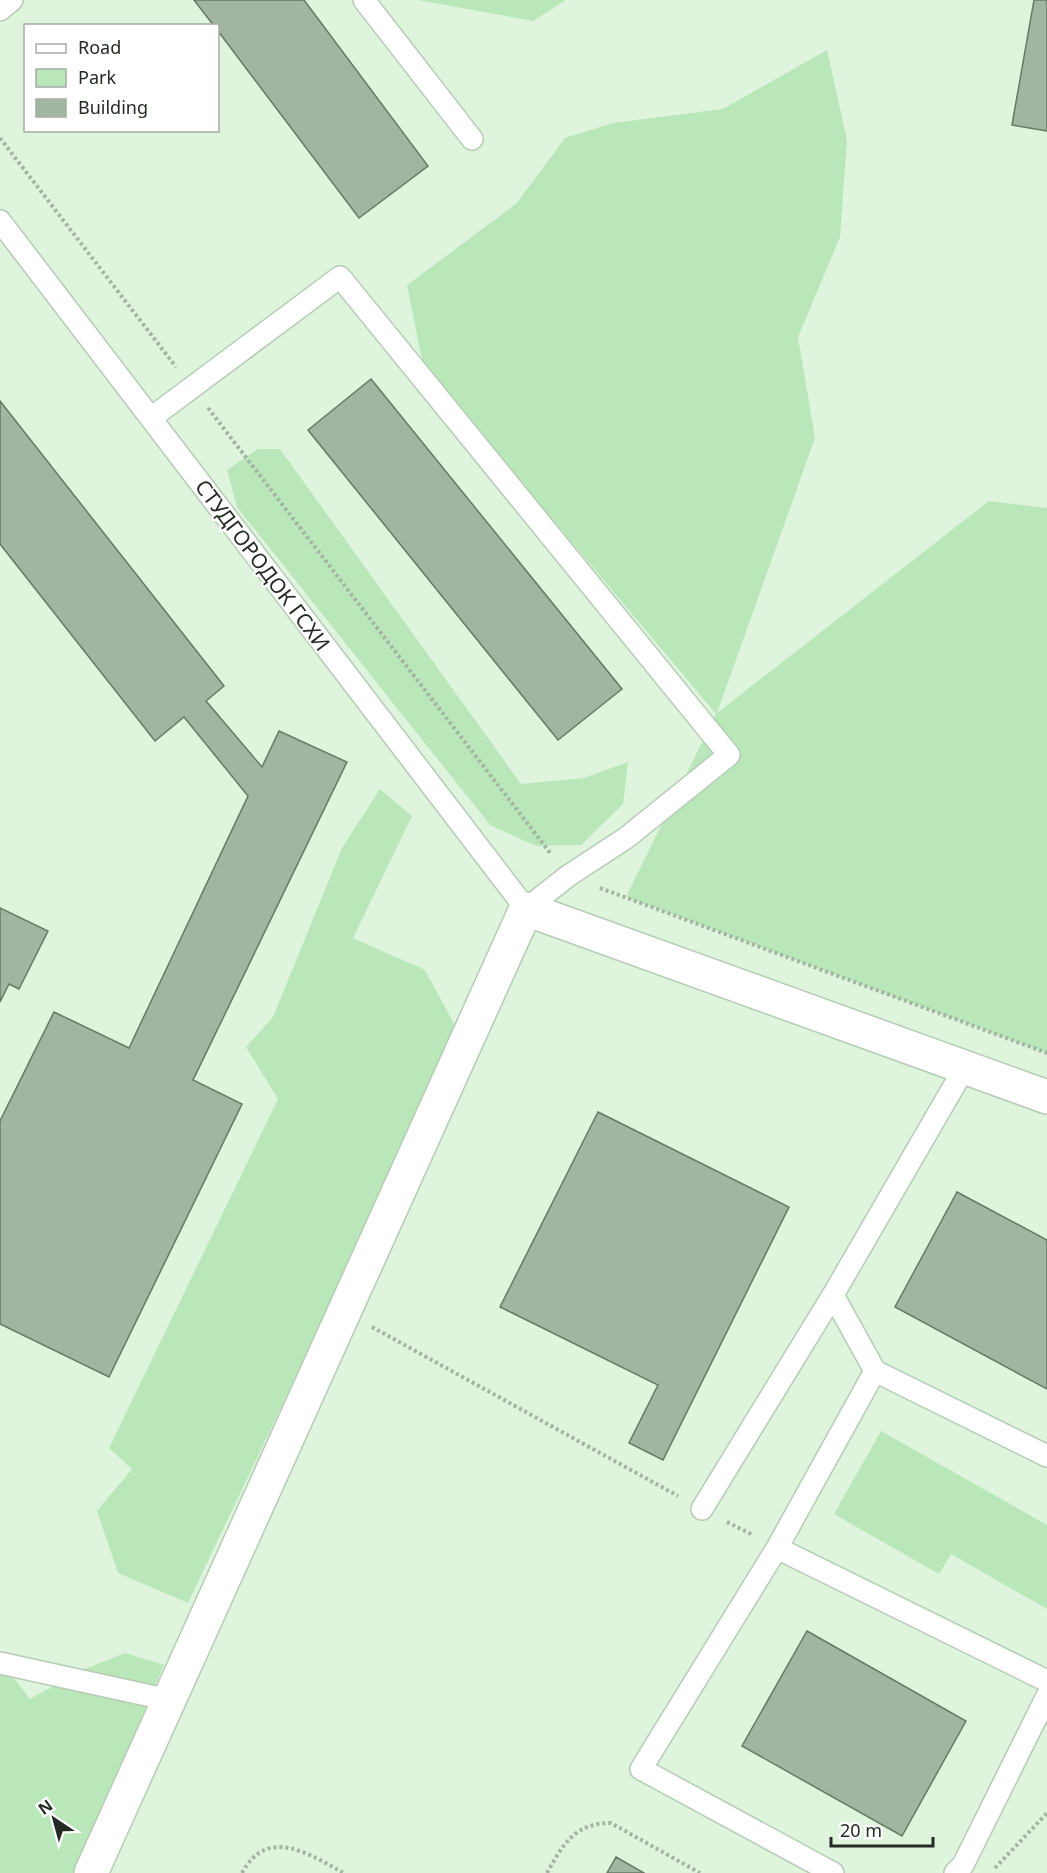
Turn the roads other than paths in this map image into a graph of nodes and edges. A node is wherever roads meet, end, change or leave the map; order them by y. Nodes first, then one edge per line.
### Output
1 (12, 0) edge
2 (364, 0) edge
3 (0, 10) edge
4 (472, 139) dead end
5 (0, 222) edge
6 (151, 418) junction
7 (526, 909) junction
8 (965, 1066) junction
9 (1047, 1096) edge
10 (833, 1295) junction
11 (875, 1371) junction
12 (1047, 1456) edge
13 (702, 1509) road end
14 (777, 1548) junction
15 (0, 1663) edge
16 (1047, 1681) edge
17 (1047, 1696) edge
18 (170, 1700) junction
19 (966, 1870) edge
20 (823, 1871) edge
21 (91, 1873) edge

1 - 3 lane
2 - 4 lane
5 - 6 lane, СТУДГОРОДОК ГСХИ
6 - 7 lane, СТУДГОРОДОК ГСХИ
6 - 7 lane
7 - 8 street
7 - 18 street
8 - 9 street
8 - 10 lane
10 - 11 lane
10 - 13 lane
11 - 12 lane
11 - 14 lane
14 - 16 lane
14 - 20 lane
15 - 18 lane
17 - 19 lane
18 - 21 street

